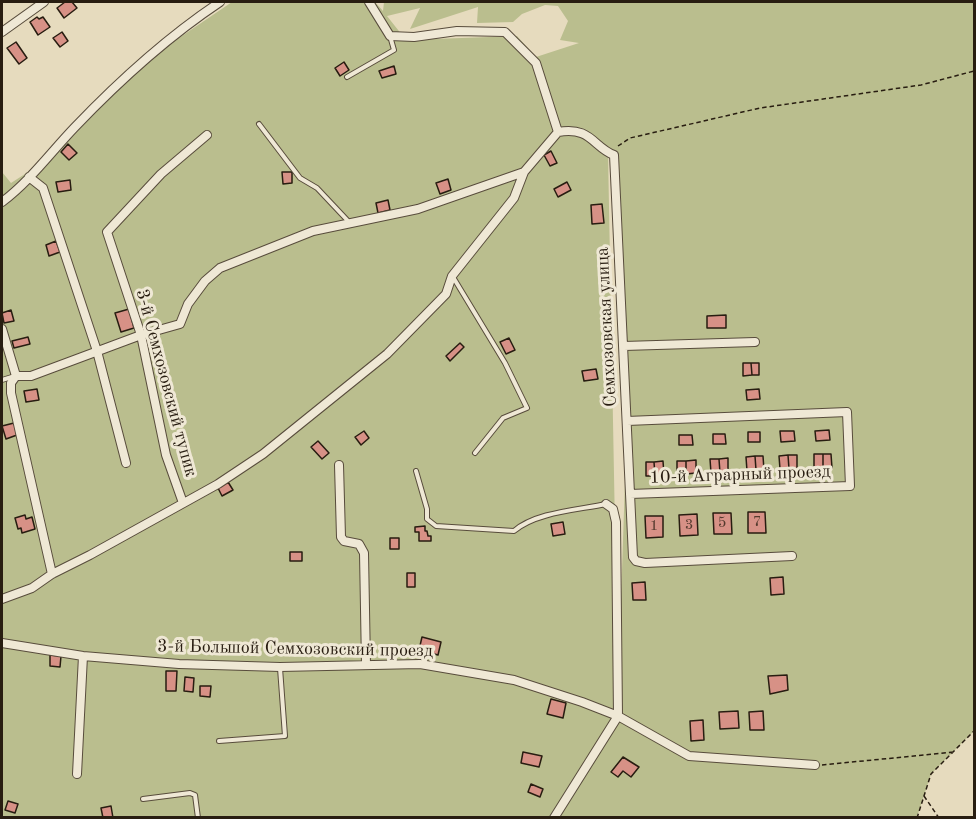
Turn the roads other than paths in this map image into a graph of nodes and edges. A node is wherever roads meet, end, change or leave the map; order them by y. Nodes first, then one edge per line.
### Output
1 (44, 2) edge
2 (220, 2) edge
3 (369, 2) edge
4 (2, 32) edge
5 (390, 36) junction
6 (347, 77) dead end
7 (259, 124) dead end
8 (558, 132) junction
9 (207, 135) dead end
10 (524, 172) junction
11 (30, 177) junction
12 (2, 202) edge
13 (349, 222) junction
14 (452, 276) junction
15 (2, 329) edge
16 (141, 335) junction
17 (755, 342) dead end
18 (624, 346) junction
19 (97, 351) junction
20 (16, 376) junction
21 (2, 380) edge
22 (627, 421) junction
23 (475, 453) dead end
24 (126, 464) dead end
25 (339, 465) dead end
26 (416, 471) dead end
27 (630, 494) junction
28 (183, 503) junction
29 (606, 504) joint
30 (792, 556) dead end
31 (52, 573) junction
32 (2, 599) edge
33 (2, 643) edge
34 (83, 656) junction
35 (366, 665) junction
36 (280, 667) junction
37 (618, 716) junction
38 (219, 741) dead end
39 (815, 765) road end
40 (77, 774) dead end
41 (143, 800) dead end
42 (198, 818) edge
43 (554, 818) edge

1 - 4 street
2 - 11 street
3 - 5 street
5 - 6 lane
5 - 8 street
7 - 13 lane
8 - 10 street
8 - 18 street, Семхозовская улица
9 - 16 street, 3-й Семхозовский тупик
10 - 13 street
10 - 14 street
11 - 12 street
11 - 19 street
13 - 16 street
14 - 23 lane
14 - 28 street
15 - 20 street
16 - 19 street
16 - 28 street, 3-й Семхозовский тупик
17 - 18 street
18 - 22 street, Семхозовская улица
19 - 20 street
19 - 24 street
20 - 21 lane
20 - 31 street
22 - 27 street, Семхозовская улица
22 - 27 street, 10-й Аграрный проезд
25 - 35 street
26 - 29 lane
27 - 30 street, Семхозовская улица
28 - 31 street
29 - 37 street
31 - 32 street
33 - 34 street, 3-й Большой Семхозовский проезд
34 - 36 street, 3-й Большой Семхозовский проезд
34 - 40 street
35 - 36 street, 3-й Большой Семхозовский проезд
35 - 37 street, 3-й Большой Семхозовский проезд
36 - 38 lane
37 - 39 street, 3-й Большой Семхозовский проезд
37 - 43 street
41 - 42 lane

